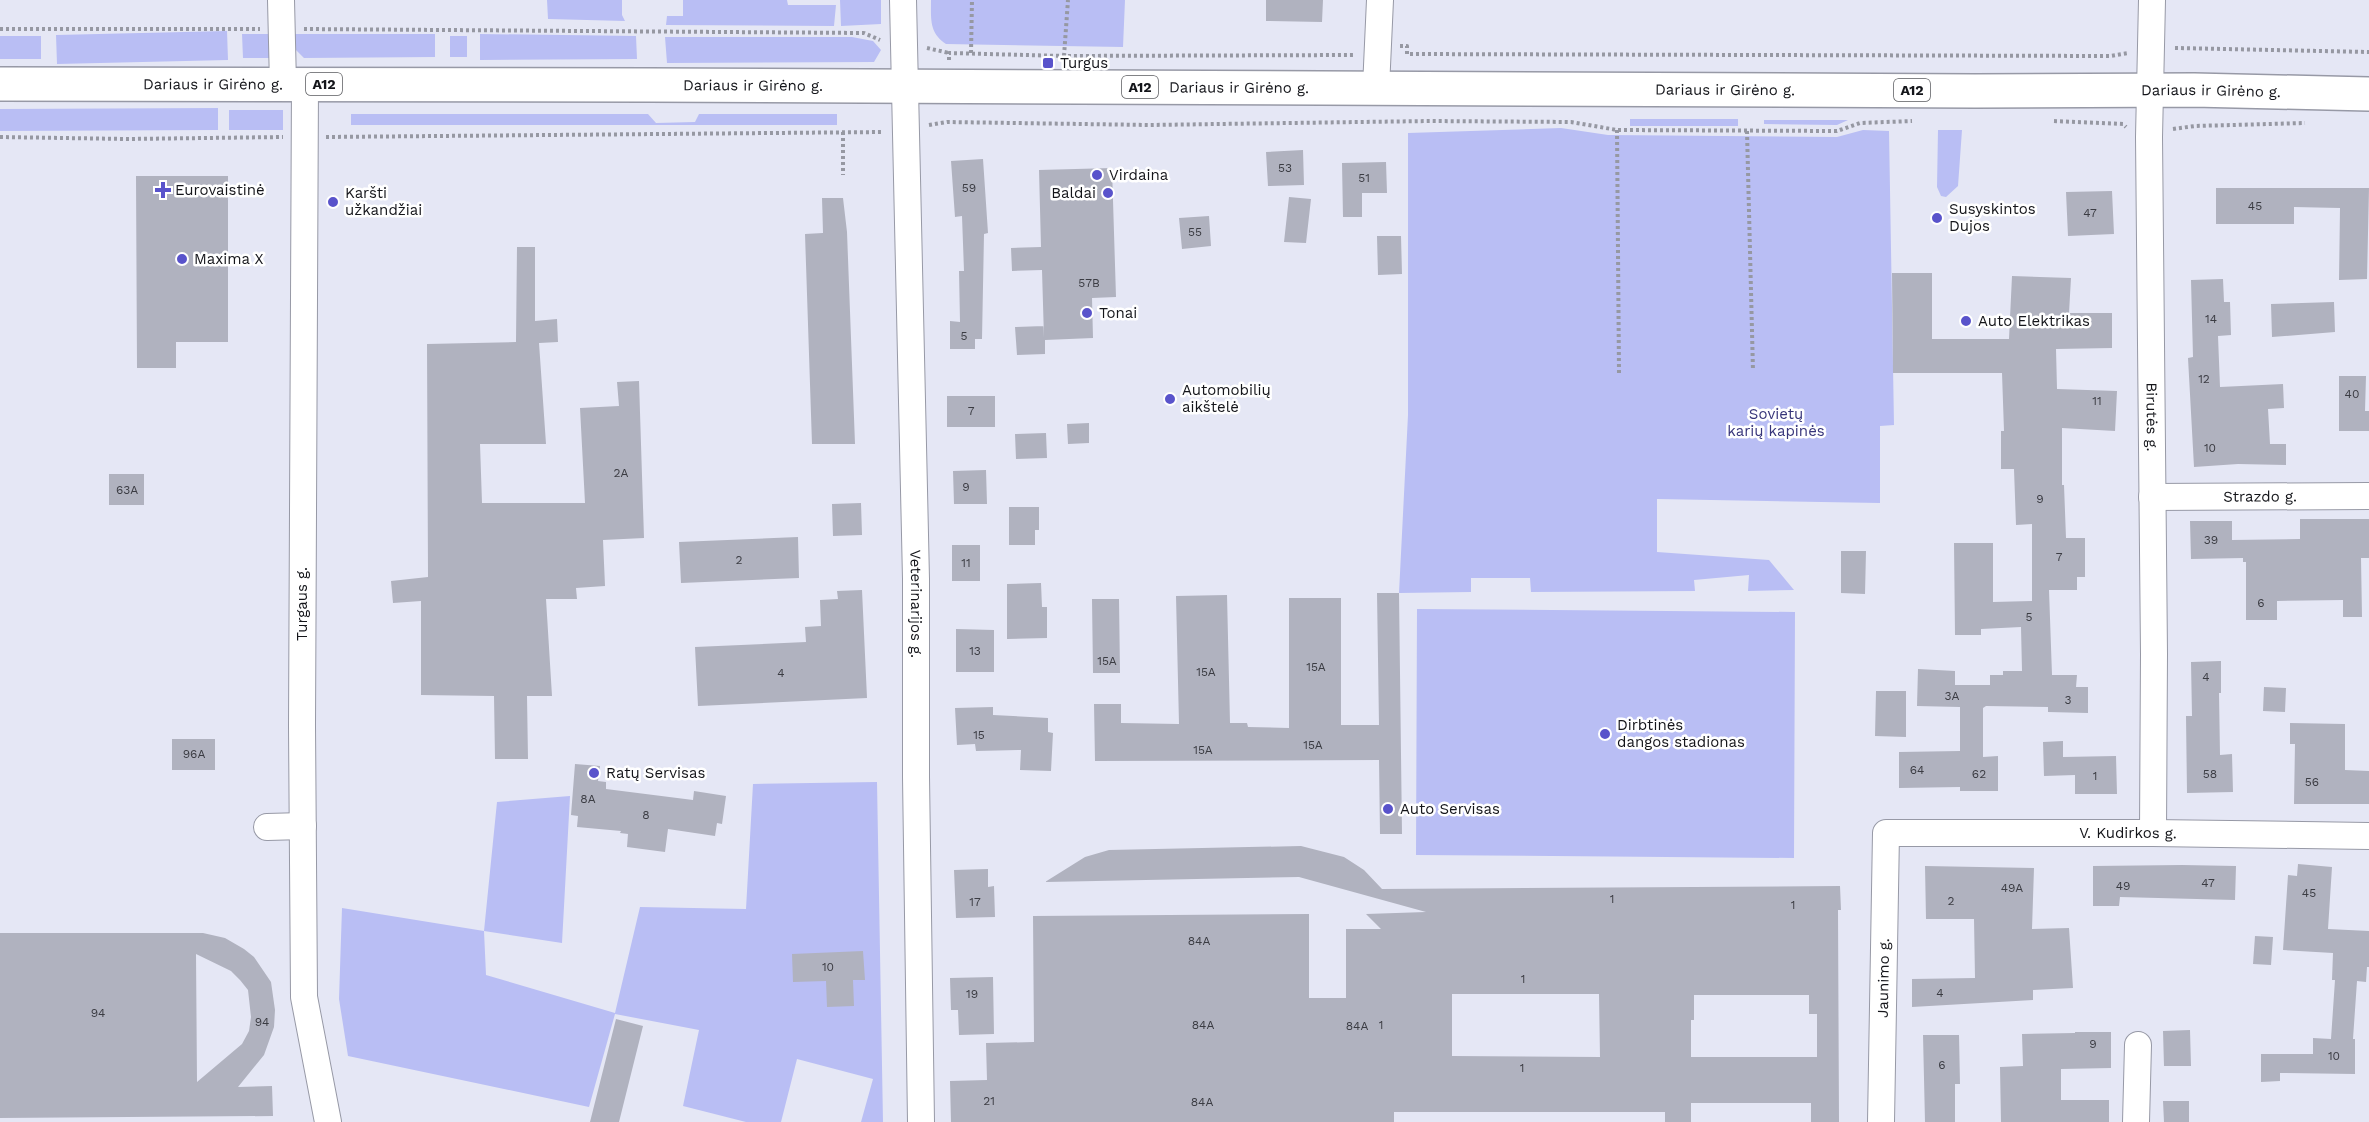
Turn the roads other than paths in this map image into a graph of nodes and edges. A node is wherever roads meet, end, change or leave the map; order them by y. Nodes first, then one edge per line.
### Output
1 (281, 0) edge
2 (903, 0) edge
3 (1380, 0) edge
4 (2152, 0) edge
5 (0, 84) edge
6 (294, 84) junction
7 (904, 87) junction
8 (1376, 88) junction
9 (2151, 90) junction
10 (2369, 94) edge
11 (2369, 496) edge
12 (2152, 497) junction
13 (303, 826) junction
14 (267, 827) dead end
15 (1886, 833) joint
16 (2153, 833) junction
17 (2369, 836) edge
18 (2138, 1045) dead end
19 (328, 1122) edge
20 (921, 1122) edge
21 (1881, 1122) edge
22 (2136, 1122) edge

1 - 6 street, Turgaus g.
2 - 7 street, Veterinarijos g.
3 - 8 street
4 - 9 street, Birutės g.
5 - 6 highway, Dariaus ir Girėno g. / A12
6 - 7 highway, Dariaus ir Girėno g. / A12
6 - 13 street, Turgaus g.
7 - 8 highway, Dariaus ir Girėno g. / A12
7 - 20 street, Veterinarijos g.
8 - 9 highway, Dariaus ir Girėno g. / A12
9 - 10 highway, Dariaus ir Girėno g. / A12
9 - 12 street, Birutės g.
11 - 12 street, Strazdo g.
12 - 16 street, Birutės g.
13 - 14 street
13 - 19 street, Turgaus g.
15 - 16 street, V. Kudirkos g.
15 - 21 street, Jaunimo g.
16 - 17 street, V. Kudirkos g.
18 - 22 street

